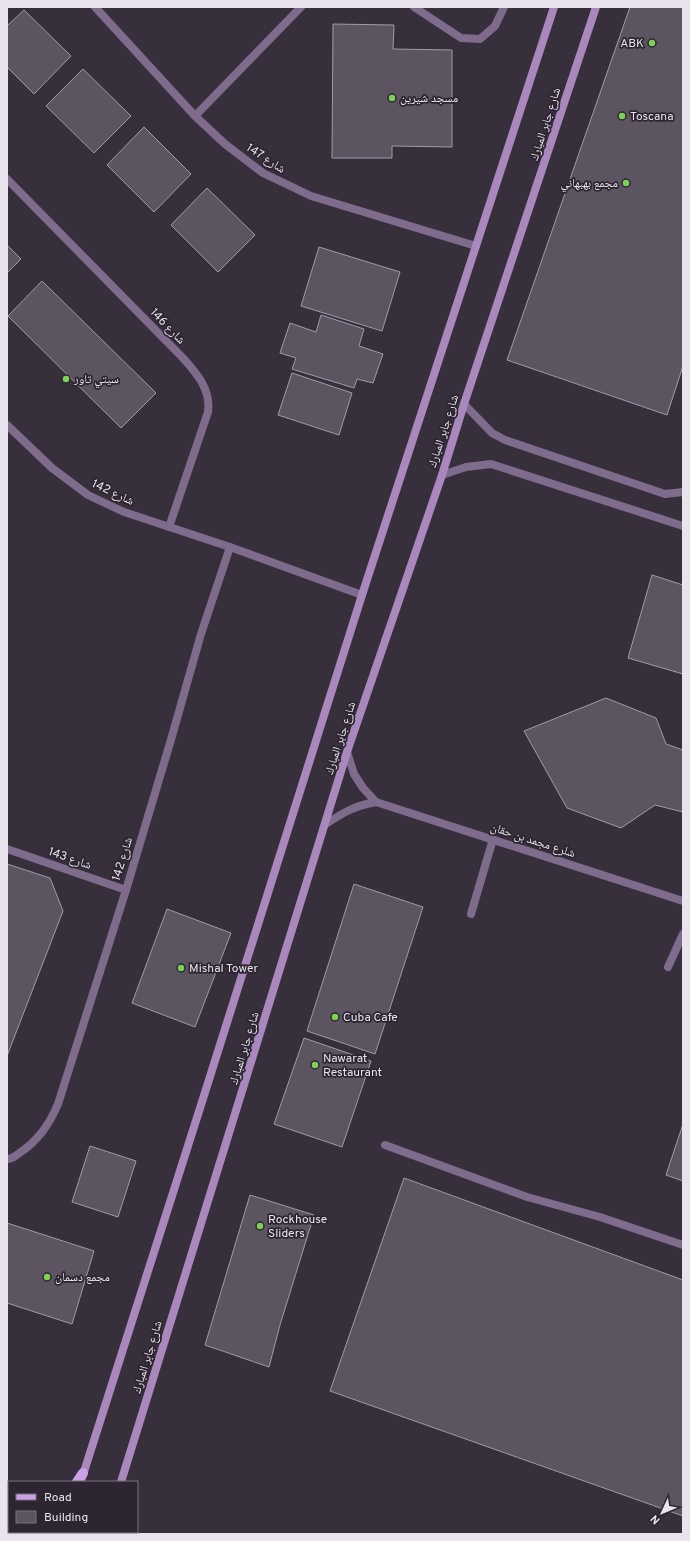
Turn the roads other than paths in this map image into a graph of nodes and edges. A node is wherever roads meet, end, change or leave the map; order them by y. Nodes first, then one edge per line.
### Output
1 (95, 7) edge
2 (301, 7) edge
3 (414, 7) edge
4 (504, 7) edge
5 (554, 7) edge
6 (596, 7) edge
7 (195, 116) junction
8 (7, 179) edge
9 (476, 246) junction
10 (464, 404) junction
11 (7, 425) edge
12 (442, 475) junction
13 (683, 492) edge
14 (683, 526) edge
15 (170, 527) junction
16 (230, 547) junction
17 (362, 595) junction
18 (347, 752) junction
19 (376, 802) junction
20 (326, 824) junction
21 (493, 839) junction
22 (7, 849) edge
23 (126, 890) junction
24 (683, 901) edge
25 (471, 914) dead end
26 (683, 934) edge
27 (668, 967) dead end
28 (385, 1145) dead end
29 (7, 1160) edge
30 (683, 1245) edge
31 (82, 1478) edge
32 (121, 1481) edge

1 - 7 street, شارع 147
2 - 7 street
3 - 4 street
5 - 9 main road, شارع جابر المبارك
6 - 10 main road, شارع جابر المبارك
7 - 9 street, شارع 147
8 - 15 street, شارع 146
9 - 17 main road, شارع جابر المبارك
10 - 12 main road, شارع جابر المبارك
10 - 13 street
11 - 15 street, شارع 142
12 - 14 street
12 - 18 main road, شارع جابر المبارك
15 - 16 street, شارع 142
16 - 17 street, شارع 142
16 - 23 street, شارع 142
17 - 31 main road, شارع جابر المبارك
18 - 19 street
18 - 20 main road, شارع جابر المبارك
19 - 20 street
19 - 21 street, شلرع مجمد بن حقان
20 - 32 main road, شارع جابر المبارك
21 - 24 street, شلرع مجمد بن حقان
21 - 25 street
22 - 23 street, شارع 143
23 - 29 street, شارع 142
26 - 27 street
28 - 30 street

